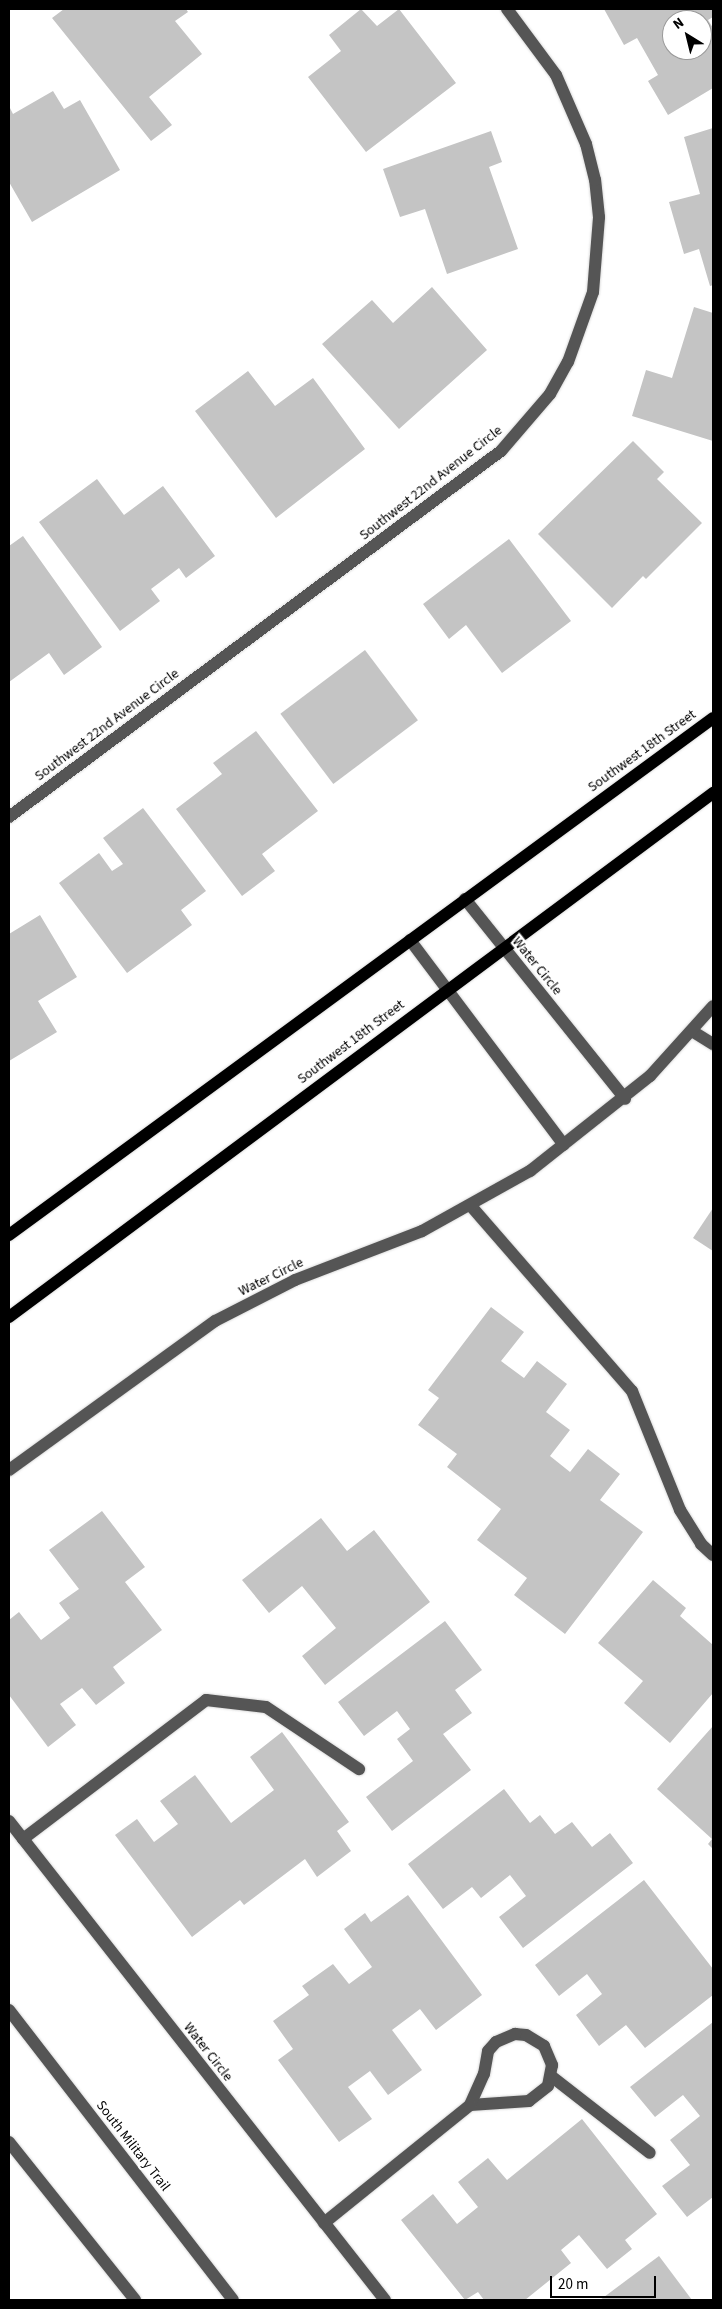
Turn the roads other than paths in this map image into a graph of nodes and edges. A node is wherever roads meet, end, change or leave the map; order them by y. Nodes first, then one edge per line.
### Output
1 (506, 9) edge
2 (713, 718) edge
3 (713, 793) edge
4 (9, 817) edge
5 (465, 899) junction
6 (410, 940) junction
7 (503, 947) junction
8 (446, 990) junction
9 (713, 1006) edge
10 (692, 1031) junction
11 (713, 1044) edge
12 (625, 1099) junction
13 (564, 1145) junction
14 (471, 1206) junction
15 (9, 1234) edge
16 (9, 1316) edge
17 (9, 1470) edge
18 (713, 1555) edge
19 (359, 1769) dead end
20 (9, 1821) edge
21 (23, 1839) junction
22 (9, 2010) edge
23 (551, 2076) junction
24 (470, 2105) junction
25 (9, 2142) edge
26 (650, 2153) dead end
27 (324, 2223) junction
28 (135, 2300) edge
29 (233, 2300) edge
30 (385, 2300) edge

1 - 4 street, Southwest 22nd Avenue Circle
2 - 5 main road, Southwest 18th Street
3 - 7 main road, Southwest 18th Street
5 - 6 main road, Southwest 18th Street
5 - 7 street, Water Circle
6 - 8 street
6 - 15 main road, Southwest 18th Street
7 - 8 main road, Southwest 18th Street
7 - 12 street, Water Circle
8 - 13 street
8 - 16 main road, Southwest 18th Street
9 - 10 street, Water Circle
10 - 11 street
10 - 12 street, Water Circle
12 - 13 street, Water Circle
13 - 14 street, Water Circle
14 - 17 street, Water Circle
14 - 18 street
19 - 21 street
20 - 21 street, Water Circle
21 - 27 street, Water Circle
22 - 29 street, South Military Trail
23 - 24 street
23 - 24 street
23 - 26 street
24 - 27 street
25 - 28 street
27 - 30 street, Water Circle

